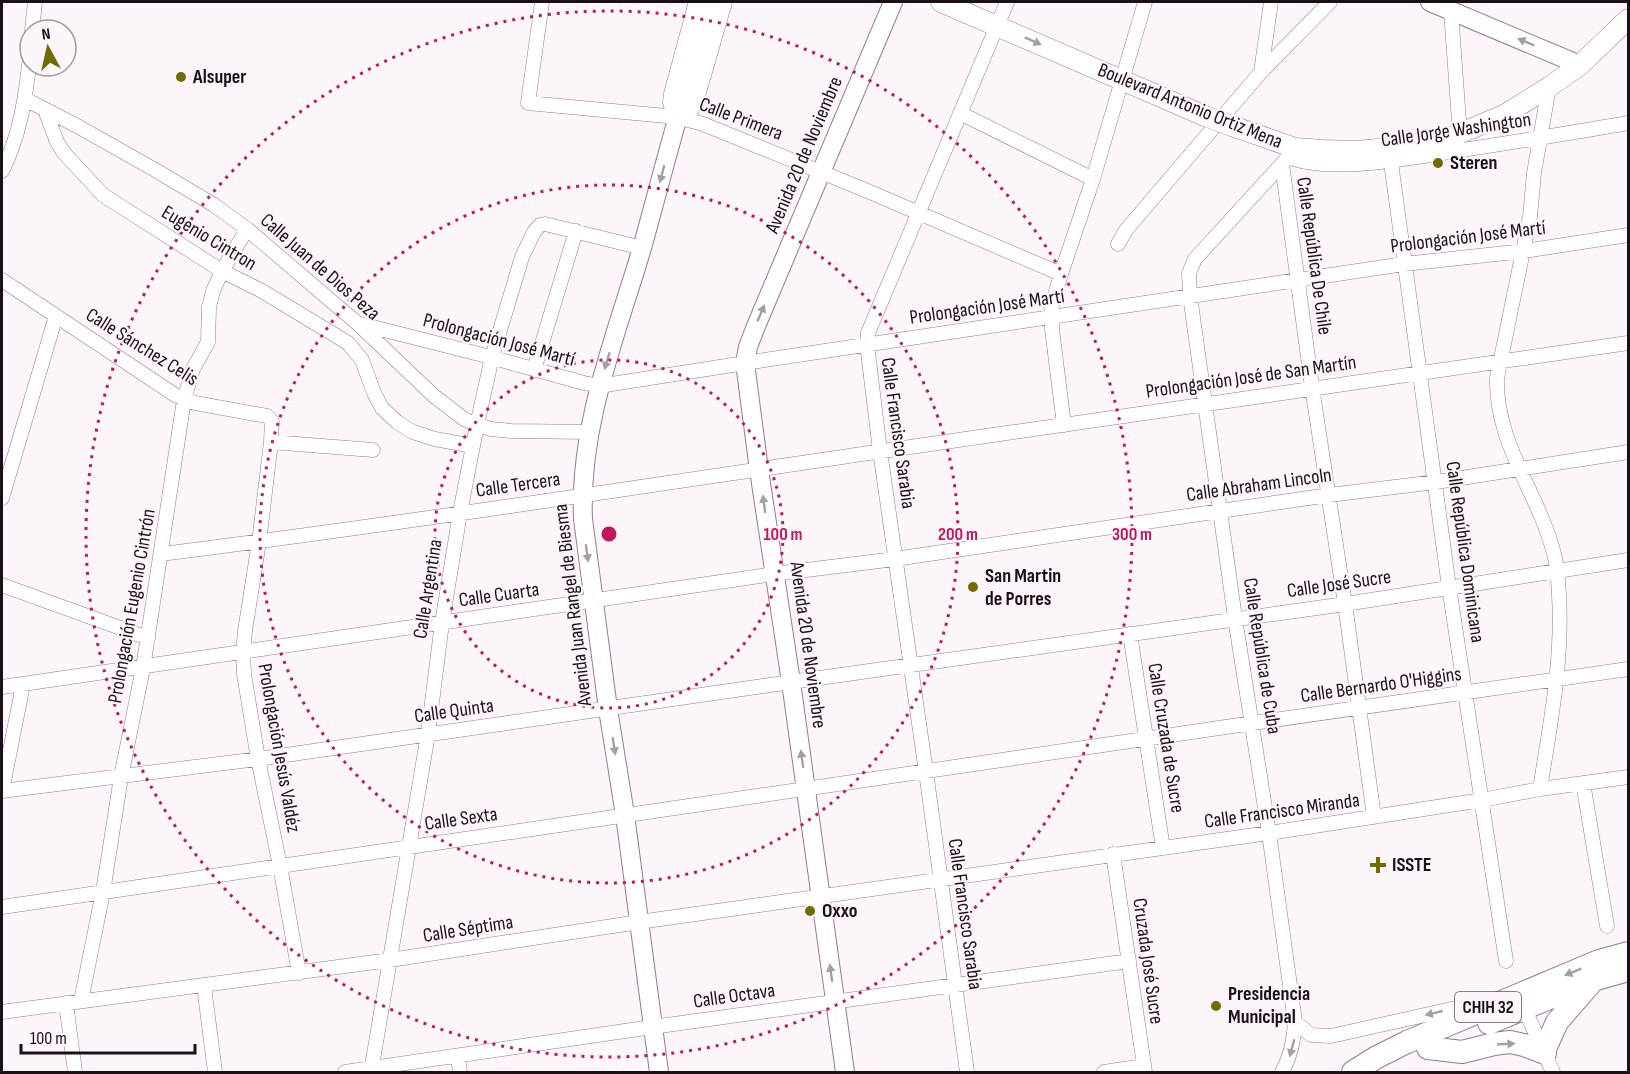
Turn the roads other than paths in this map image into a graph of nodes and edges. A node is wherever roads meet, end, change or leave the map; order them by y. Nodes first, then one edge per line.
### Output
1 (35, 2) edge
2 (542, 2) edge
3 (699, 2) edge
4 (712, 2) edge
5 (722, 2) edge
6 (893, 2) edge
7 (941, 2) edge
8 (1007, 2) edge
9 (1145, 2) edge
10 (1271, 2) edge
11 (1330, 2) edge
12 (1430, 2) edge
13 (1451, 11) junction
14 (33, 18) edge
15 (1629, 19) edge
16 (997, 25) junction
17 (1580, 65) junction
18 (1261, 72) junction
19 (27, 78) edge
20 (1122, 80) junction
21 (1549, 87) junction
22 (25, 99) junction
23 (45, 110) junction
24 (960, 113) junction
25 (677, 117) junction
26 (1629, 123) edge
27 (1460, 135) junction
28 (1540, 138) junction
29 (1390, 154) junction
30 (1288, 156) junction
31 (2, 171) edge
32 (821, 172) junction
33 (1093, 179) junction
34 (918, 213) junction
35 (246, 229) junction
36 (576, 231) junction
37 (1629, 235) edge
38 (1118, 244) dead end
39 (642, 248) junction
40 (1524, 251) junction
41 (1404, 264) junction
42 (222, 271) junction
43 (1061, 274) junction
44 (2, 280) edge
45 (1297, 281) junction
46 (1190, 296) junction
47 (56, 316) junction
48 (1051, 317) junction
49 (357, 323) junction
50 (377, 342) junction
51 (1629, 343) edge
52 (867, 344) junction
53 (492, 357) junction
54 (362, 360) junction
55 (1501, 361) junction
56 (745, 363) junction
57 (534, 370) junction
58 (1421, 373) junction
59 (599, 386) junction
60 (1312, 387) junction
61 (184, 400) junction
62 (1205, 404) junction
63 (272, 421) joint
64 (477, 425) junction
65 (1064, 425) junction
66 (590, 432) junction
67 (271, 442) junction
68 (473, 446) junction
69 (373, 450) dead end
70 (880, 452) junction
71 (1629, 452) edge
72 (1518, 468) junction
73 (759, 470) junction
74 (1436, 482) junction
75 (1329, 495) junction
76 (582, 496) junction
77 (2, 498) edge
78 (1220, 510) junction
79 (460, 513) junction
80 (259, 542) junction
81 (161, 554) junction
82 (895, 559) junction
83 (1629, 560) edge
84 (1557, 572) junction
85 (774, 574) junction
86 (2, 585) edge
87 (1449, 587) junction
88 (594, 601) junction
89 (1345, 604) junction
90 (1235, 618) junction
91 (442, 623) junction
92 (1130, 634) junction
93 (148, 638) junction
94 (243, 653) junction
95 (911, 665) junction
96 (142, 668) junction
97 (1629, 669) edge
98 (1557, 680) junction
99 (791, 682) junction
100 (23, 685) junction
101 (2, 687) edge
102 (1465, 692) junction
103 (608, 709) junction
104 (1358, 709) junction
105 (1253, 723) junction
106 (428, 734) junction
107 (1146, 739) junction
108 (258, 759) junction
109 (926, 772) junction
110 (121, 777) junction
111 (1629, 777) edge
112 (1582, 783) junction
113 (806, 789) junction
114 (1540, 789) junction
115 (2, 791) edge
116 (1482, 800) junction
117 (625, 815) junction
118 (1374, 817) junction
119 (1269, 833) junction
120 (409, 847) junction
121 (1163, 848) junction
122 (1113, 854) junction
123 (280, 866) junction
124 (940, 879) junction
125 (103, 892) junction
126 (819, 896) junction
127 (2, 907) edge
128 (639, 922) junction
129 (1606, 926) dead end
130 (1629, 952) edge
131 (390, 960) junction
132 (1129, 961) junction
133 (1506, 961) dead end
134 (1629, 970) edge
135 (299, 974) junction
136 (1593, 981) junction
137 (204, 986) junction
138 (955, 986) junction
139 (81, 1001) junction
140 (1521, 1001) junction
141 (66, 1003) junction
142 (835, 1003) junction
143 (1492, 1006) junction
144 (2, 1012) edge
145 (1294, 1022) junction
146 (652, 1027) junction
147 (1428, 1048) junction
148 (458, 1056) junction
149 (1547, 1059) edge
150 (1145, 1069) edge
151 (372, 1071) edge
152 (75, 1072) edge
153 (215, 1072) edge
154 (345, 1072) edge
155 (460, 1072) edge
156 (659, 1072) edge
157 (845, 1072) edge
158 (967, 1072) edge
159 (1104, 1072) edge
160 (1282, 1072) edge
161 (1353, 1072) edge
162 (1378, 1072) edge

1 - 14 street
2 - 25 street, Calle Primera
3 - 25 main road
4 - 25 street, Avenida Juan Rangel de Biesma
5 - 25 main road
6 - 32 street, Avenida 20 de Noviembre
7 - 16 main road, Boulevard Antonio Ortiz Mena
8 - 16 street, Calle Francisco Sarabia
9 - 20 street
10 - 18 street
11 - 18 street
12 - 13 street
17 -> 13 street
13 - 27 street
15 - 17 main road, Boulevard Antonio Ortiz Mena
16 -> 20 main road, Boulevard Antonio Ortiz Mena
16 - 24 street, Calle Francisco Sarabia
17 - 21 main road, Boulevard Antonio Ortiz Mena
18 - 38 street
19 - 22 street
20 - 30 main road, Boulevard Antonio Ortiz Mena, bridge
20 - 33 street
21 - 27 main road, Boulevard Antonio Ortiz Mena
21 - 28 street
22 - 23 street, Calle Juan de Dios Peza
22 - 31 street
23 - 35 street, Calle Juan de Dios Peza
23 - 42 street, Eugenio Cintron
24 - 33 street
24 - 34 street, Calle Francisco Sarabia
25 - 32 street, Calle Primera
25 -> 39 street, Avenida Juan Rangel de Biesma
26 - 28 street, Calle Jorge Washington
27 - 29 main road, Boulevard Antonio Ortiz Mena
28 - 29 street, Calle Jorge Washington
28 - 40 street
29 - 30 main road, Boulevard Antonio Ortiz Mena
29 - 41 street, Calle República Dominicana
30 - 45 street, Calle República De Chile
30 - 46 street, Calle República de Cuba
32 - 34 street, Calle Primera
56 -> 32 street, Avenida 20 de Noviembre
33 - 43 street
34 - 43 street, Calle Primera
34 - 52 street, Calle Francisco Sarabia
35 - 42 street, Prolongación Eugenio Cintrón
35 - 49 street, Calle Juan de Dios Peza
36 - 39 street, Calle Argentina
36 - 53 street, Calle Argentina
36 - 57 street
37 - 40 street, Prolongación José Martí
39 -> 59 street, Avenida Juan Rangel de Biesma
40 - 41 street, Prolongación José Martí
40 - 55 street
41 - 45 street, Prolongación José Martí
41 - 58 street, Calle República Dominicana
42 - 54 street, Eugenio Cintron
42 - 61 street, Prolongación Eugenio Cintrón
43 - 48 street
44 - 47 street, Calle Sánchez Celis
45 - 46 street, Prolongación José Martí
45 - 60 street, Calle República De Chile
46 - 48 street, Prolongación José Martí
46 - 62 street, Calle República de Cuba
47 - 61 street, Calle Sánchez Celis
47 - 77 street
48 - 52 street, Prolongación José Martí
48 - 65 street
49 - 50 street, Calle Juan de Dios Peza
49 - 53 street, Prolongación José Martí
50 - 54 street
50 - 64 street, Calle Juan de Dios Peza
51 - 55 street, Prolongación José de San Martín
52 - 56 street, Prolongación José Martí
52 - 70 street, Calle Francisco Sarabia
53 - 57 street, Prolongación José Martí
53 - 64 street, Calle Argentina
54 - 68 street
55 - 58 street, Prolongación José de San Martín
55 - 72 street
56 - 59 street, Prolongación José Martí
56 - 73 street, Avenida 20 de Noviembre
57 - 59 street, Prolongación José Martí
58 - 60 street, Prolongación José de San Martín
58 - 74 street, Calle República Dominicana
59 - 66 street, Avenida Juan Rangel de Biesma
60 - 62 street, Prolongación José de San Martín
60 - 75 street, Calle República De Chile
61 - 63 street, Calle Sánchez Celis
61 - 81 street, Prolongación Eugenio Cintrón
62 - 65 street, Prolongación José de San Martín
62 - 78 street, Calle República de Cuba
63 - 67 street, Prolongación Jesús Valdéz
64 - 66 street, Calle Juan de Dios Peza
64 - 68 street, Calle Argentina
65 - 70 street, Prolongación José de San Martín
66 - 76 street, Avenida Juan Rangel de Biesma
67 - 69 street
67 - 80 street, Prolongación Jesús Valdéz
68 - 79 street, Calle Argentina
70 - 73 street, Calle Tercera
70 - 82 street, Calle Francisco Sarabia
71 - 72 street, Calle Abraham Lincoln
72 - 74 street, Calle Abraham Lincoln
72 - 84 street
73 - 76 street, Calle Tercera
85 -> 73 street, Avenida 20 de Noviembre
74 - 75 street, Calle Abraham Lincoln
74 - 87 street, Calle República Dominicana
75 - 78 street, Calle Abraham Lincoln
75 - 89 street, Calle República De Chile
76 - 79 street, Calle Tercera
76 -> 88 street, Avenida Juan Rangel de Biesma
78 - 82 street, Calle Abraham Lincoln
78 - 90 street, Calle República de Cuba
79 - 80 street, Calle Tercera
79 - 91 street, Calle Argentina
80 - 81 street, Calle Tercera
80 - 94 street, Prolongación Jesús Valdéz
81 - 93 street, Prolongación Eugenio Cintrón
82 - 85 street, Calle Cuarta
82 - 95 street, Calle Francisco Sarabia
83 - 84 street, Calle José Sucre
84 - 87 street, Calle José Sucre
84 - 98 street
85 - 88 street, Calle Cuarta
85 - 99 street, Avenida 20 de Noviembre
86 - 93 street
87 - 89 street, Calle José Sucre
87 - 102 street, Calle República Dominicana
88 - 91 street, Calle Cuarta
88 - 103 street, Avenida Juan Rangel de Biesma
89 - 90 street, Calle José Sucre
89 - 104 street, Calle República De Chile
90 - 92 street, Calle José Sucre
90 - 105 street, Calle República de Cuba
91 - 94 street, Calle Cuarta
91 - 106 street, Calle Argentina
92 - 95 street, Calle José Sucre
92 - 107 street, Calle Cruzada de Sucre
93 - 96 street, Prolongación Eugenio Cintrón
94 - 96 street, Calle Cuarta
94 - 108 street, Prolongación Jesús Valdéz
95 - 99 street, Calle Quinta
95 - 109 street, Calle Francisco Sarabia
96 - 100 street, Calle Cuarta
96 - 110 street, Prolongación Eugenio Cintrón
97 - 98 street, Calle Bernardo O'Higgins
98 - 102 street, Calle Bernardo O'Higgins
98 - 114 street
99 - 103 street, Calle Quinta
113 -> 99 street, Avenida 20 de Noviembre
100 - 101 street, Calle Cuarta
100 - 115 street
102 - 104 street, Calle Bernardo O'Higgins
102 - 116 street, Calle República Dominicana
103 - 106 street, Calle Quinta
103 -> 117 street, Avenida Juan Rangel de Biesma
104 - 105 street, Calle Bernardo O'Higgins
104 - 118 street, Calle República De Chile
105 - 107 street, Calle Bernardo O'Higgins
105 - 119 street, Calle República de Cuba
106 - 108 street, Calle Quinta
106 - 120 street, Calle Argentina
107 - 109 street, Calle Bernardo O'Higgins
107 - 121 street, Calle Cruzada de Sucre
108 - 110 street, Calle Quinta
108 - 123 street, Prolongación Jesús Valdéz
109 - 113 street, Calle Sexta
109 - 124 street, Calle Francisco Sarabia
110 - 115 street, Calle Quinta
110 - 125 street, Prolongación Eugenio Cintrón
111 - 112 street, Calle Francisco Miranda
112 - 114 street, Calle Francisco Miranda
112 - 129 street
113 - 117 street, Calle Sexta
113 - 126 street, Avenida 20 de Noviembre
114 - 116 street, Calle Francisco Miranda
116 - 118 street, Calle Francisco Miranda
116 - 133 street, Calle República Dominicana
117 - 120 street, Calle Sexta
117 - 128 street, Avenida Juan Rangel de Biesma
118 - 119 street, Calle Francisco Miranda
119 - 121 street, Calle Francisco Miranda
119 - 145 street, Calle República de Cuba
120 - 123 street, Calle Sexta
120 - 131 street, Calle Argentina
121 - 122 street, Calle Francisco Miranda
122 - 124 street, Calle Francisco Miranda
122 - 132 street, Cruzada José Sucre
123 - 125 street, Calle Sexta
123 - 135 street, Prolongación Jesús Valdéz
124 - 126 street, Calle Séptima
124 - 138 street, Calle Francisco Sarabia
125 - 127 street, Calle Sexta
125 - 139 street, Prolongación Eugenio Cintrón
126 - 128 street, Calle Séptima
142 -> 126 street, Avenida 20 de Noviembre
128 - 131 street, Calle Séptima
128 - 146 street, Avenida Juan Rangel de Biesma
130 -> 140 main road, CHIH 32
131 - 135 street, Calle Séptima
131 - 151 street, Calle Argentina
132 - 138 street, Calle Octava
132 - 150 street, Cruzada José Sucre
134 - 136 main road, CHIH 32
135 - 137 street, Calle Séptima
136 - 140 main road, CHIH 32
136 - 149 main road
137 - 139 street, Calle Séptima
137 - 153 street
138 - 142 street, Calle Octava
138 - 158 street, Calle Francisco Sarabia
139 - 141 street, Calle Séptima
140 - 143 main road, CHIH 32
140 - 147 main road, CHIH 32
140 - 149 street
141 - 144 street, Calle Séptima
141 - 152 street
142 - 146 street, Calle Octava
142 - 157 street, Avenida 20 de Noviembre
143 -> 145 street
143 - 161 main road, CHIH 32
145 -> 160 street, Calle República de Cuba
146 - 148 street, Calle Octava
146 - 156 street, Avenida Juan Rangel de Biesma
147 -> 149 main road
147 - 162 main road, CHIH 32
148 - 151 street, Calle Octava
148 - 155 street
150 - 159 street
151 - 154 street, Calle Octava

